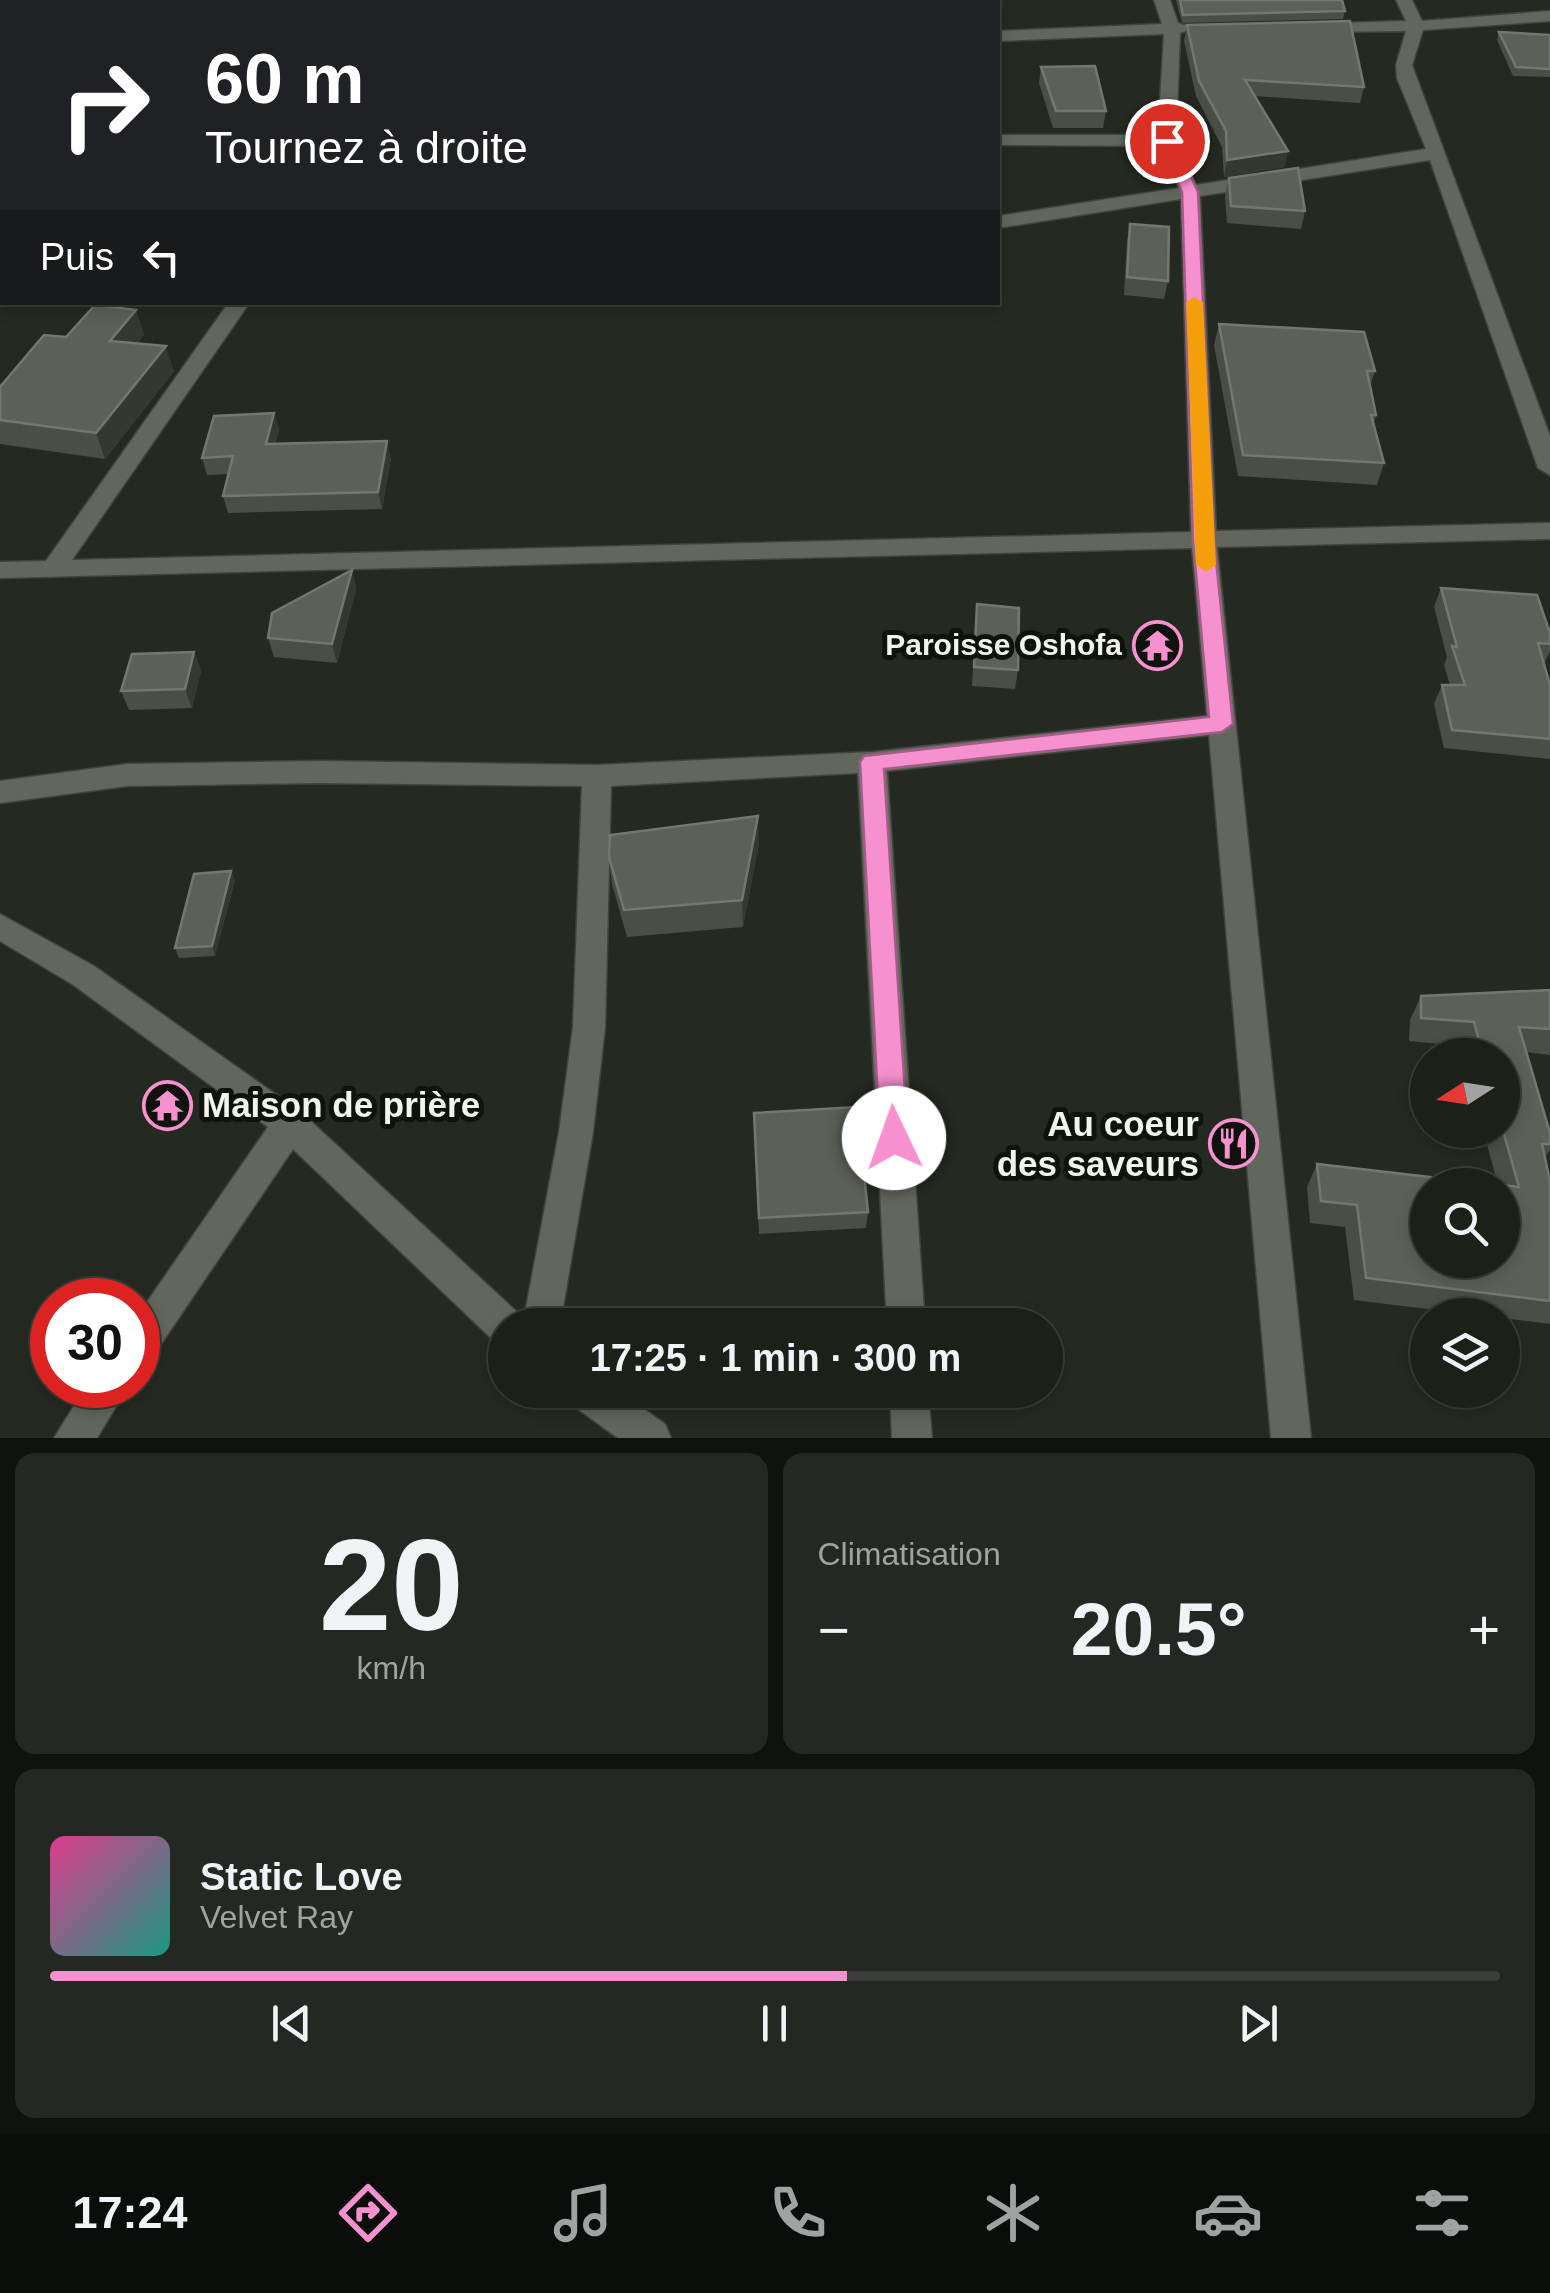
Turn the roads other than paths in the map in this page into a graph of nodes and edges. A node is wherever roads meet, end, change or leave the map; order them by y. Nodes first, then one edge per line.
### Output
1 (1162, 0) edge
2 (1404, 0) edge
3 (1550, 16) edge
4 (1416, 26) junction
5 (1287, 27) edge
6 (1210, 28) edge
7 (1172, 29) junction
8 (1000, 36) edge
9 (1000, 140) edge
10 (1167, 141) junction
11 (1437, 152) junction
12 (1190, 192) junction
13 (1000, 222) edge
14 (238, 305) edge
15 (1550, 468) edge
16 (1550, 531) edge
17 (1204, 541) junction
18 (54, 568) junction
19 (0, 570) edge
20 (1222, 724) junction
21 (872, 762) junction
22 (597, 776) junction
23 (0, 792) edge
24 (0, 926) edge
25 (290, 1124) junction
26 (544, 1308) edge
27 (905, 1308) edge
28 (488, 1310) edge
29 (160, 1314) edge
30 (94, 1408) edge
31 (610, 1408) edge
32 (911, 1408) edge
33 (74, 1438) edge
34 (651, 1438) edge
35 (912, 1438) edge
36 (1291, 1438) edge

1 - 7 street
2 - 4 street
3 - 4 street
4 - 5 street
4 - 11 street
6 - 7 street
7 - 8 street
7 - 10 street
9 - 10 street
10 - 12 street
11 - 12 street
11 - 15 street
12 - 13 street
12 - 17 street
14 - 18 street
16 - 17 street
17 - 18 street
17 - 20 street
18 - 19 street
20 - 21 street
20 - 36 street
21 - 22 street
21 - 27 street
22 - 23 street
22 - 26 street
24 - 25 street
25 - 28 street
25 - 29 street
30 - 33 street
31 - 34 street
32 - 35 street

